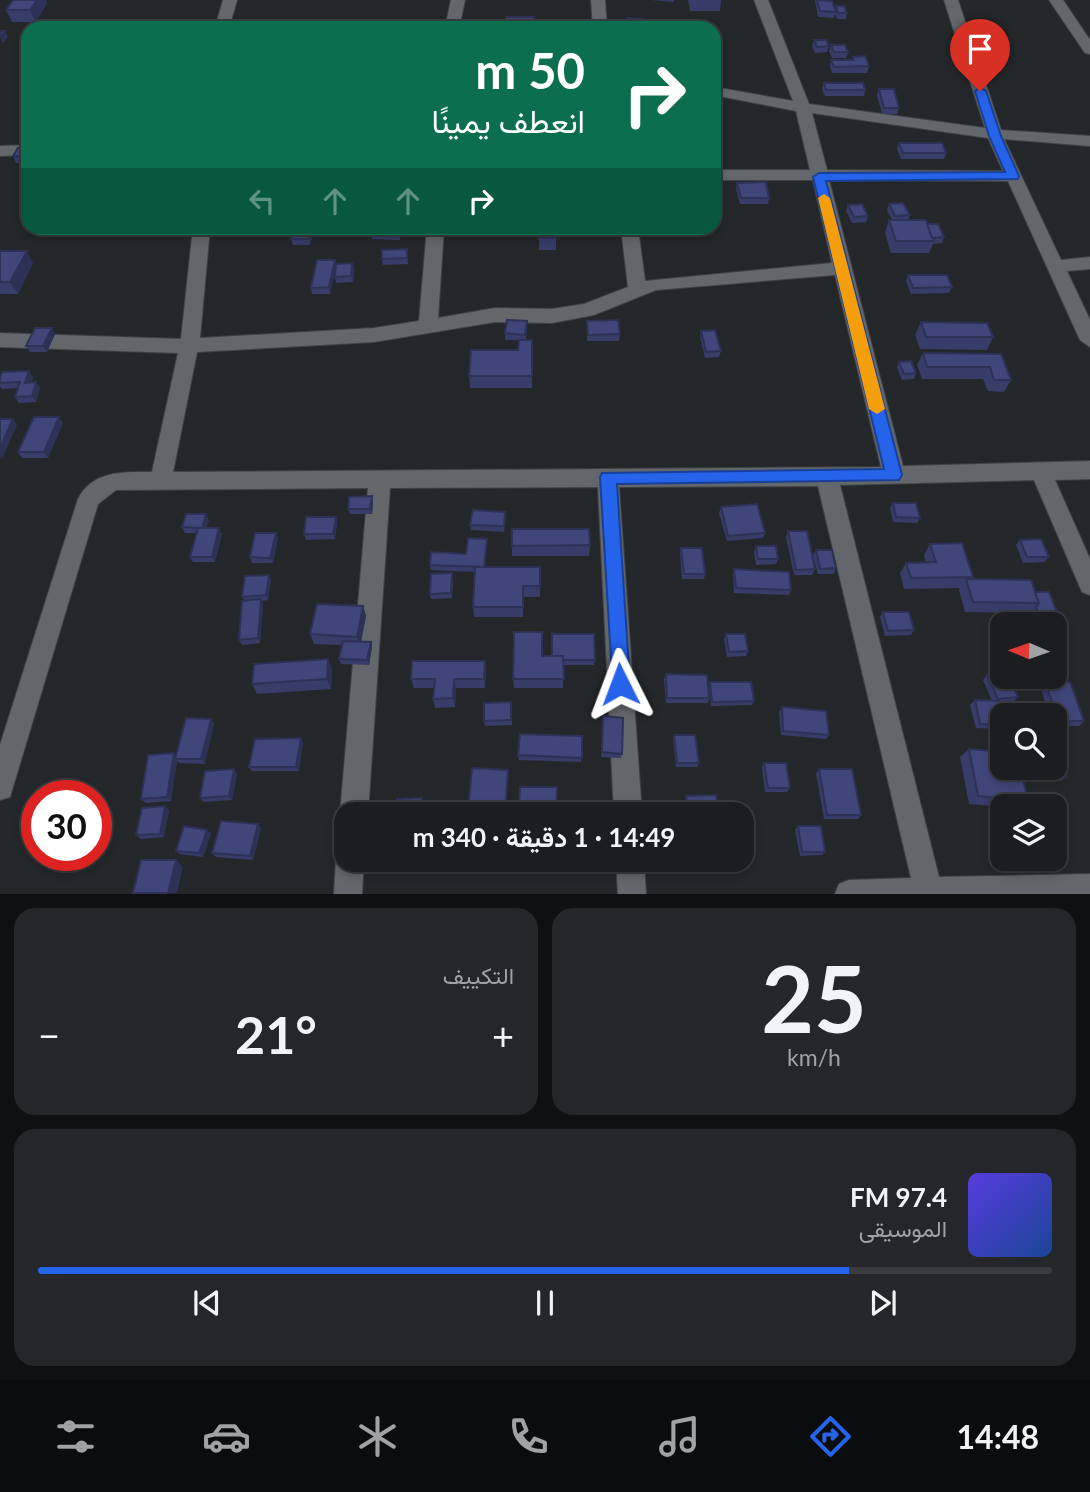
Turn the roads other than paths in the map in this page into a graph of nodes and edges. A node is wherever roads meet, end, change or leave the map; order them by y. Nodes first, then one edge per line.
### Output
1 (230, 0) edge
2 (458, 0) edge
3 (598, 0) edge
4 (761, 0) edge
5 (951, 0) edge
6 (1056, 0) edge
7 (224, 21) edge
8 (454, 21) edge
9 (600, 21) edge
10 (1073, 25) junction
11 (1090, 25) edge
12 (1090, 50) edge
13 (721, 92) edge
14 (803, 108) junction
15 (995, 136) junction
16 (1090, 141) edge
17 (21, 150) edge
18 (0, 151) edge
19 (721, 175) edge
20 (1013, 176) junction
21 (819, 177) junction
22 (200, 235) edge
23 (434, 235) edge
24 (630, 235) edge
25 (1090, 263) edge
26 (1056, 266) junction
27 (842, 268) junction
28 (637, 289) junction
29 (428, 325) junction
30 (0, 340) edge
31 (1090, 340) edge
32 (188, 346) junction
33 (1090, 470) edge
34 (1041, 472) junction
35 (894, 475) junction
36 (608, 477) junction
37 (827, 477) junction
38 (161, 480) junction
39 (380, 480) junction
40 (1090, 585) edge
41 (0, 787) edge
42 (355, 802) edge
43 (627, 802) edge
44 (349, 872) edge
45 (631, 872) edge
46 (1090, 888) edge
47 (928, 892) edge
48 (348, 894) edge
49 (632, 894) edge
50 (849, 894) edge

1 - 7 street
2 - 8 street
3 - 9 street
4 - 14 street
5 - 15 street
6 - 10 street
10 - 11 street
10 - 12 street
13 - 14 street
14 - 15 street
14 - 21 street
15 - 16 street
15 - 20 street
17 - 18 street
19 - 21 street
20 - 21 street
20 - 26 street
21 - 27 street
22 - 32 street
23 - 29 street
24 - 28 street
25 - 26 street
26 - 31 street
27 - 28 street
27 - 35 street
28 - 29 street
29 - 32 street
30 - 32 street
32 - 38 street
33 - 34 street
34 - 35 street
34 - 40 street
35 - 37 street
36 - 37 street
36 - 39 street
36 - 43 street
37 - 47 street
38 - 39 street
38 - 41 street
39 - 42 street
44 - 48 street
45 - 49 street
46 - 47 street
47 - 50 street

